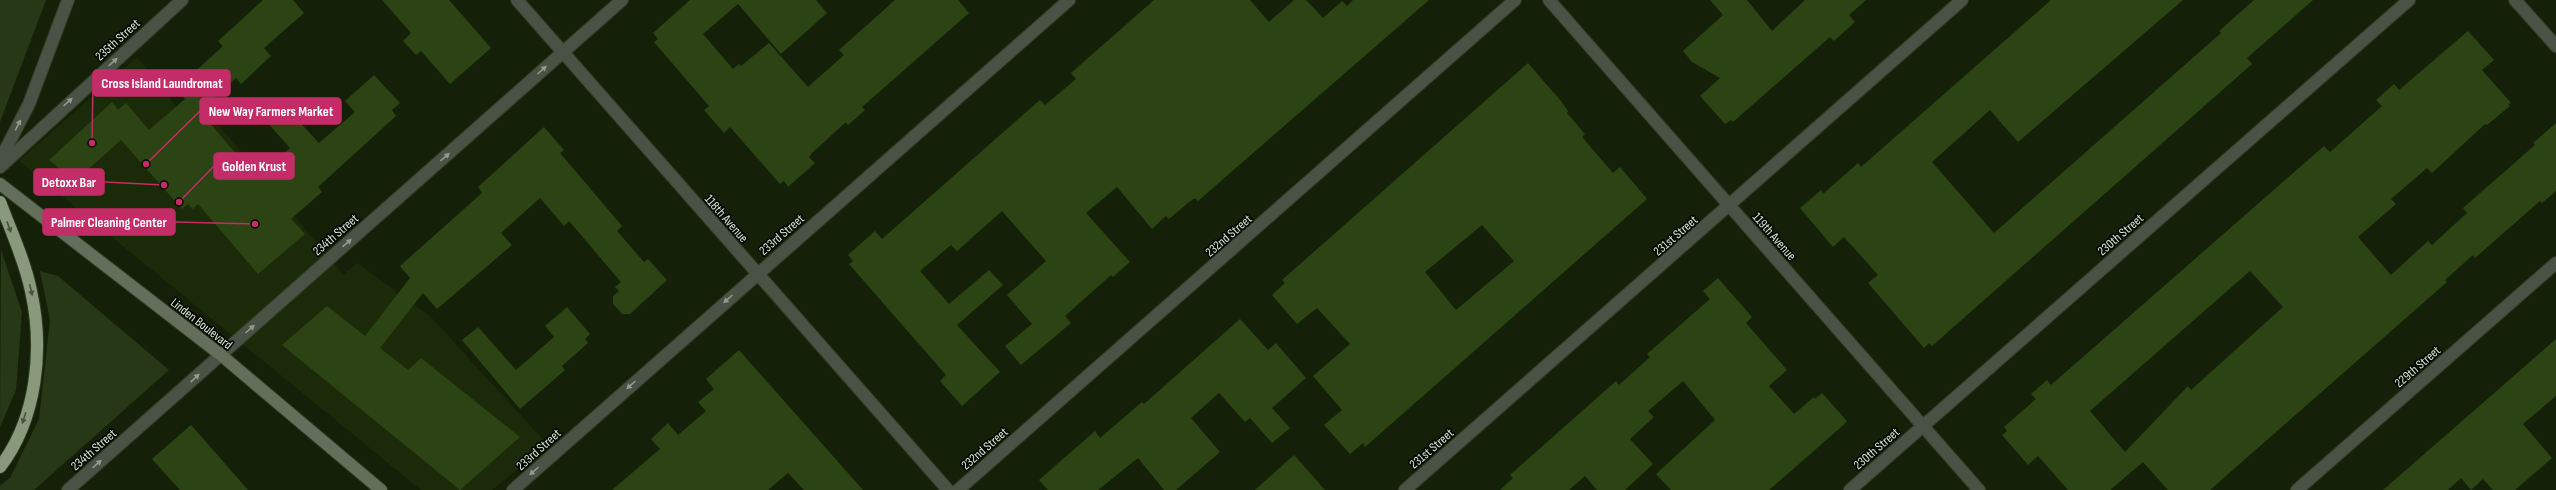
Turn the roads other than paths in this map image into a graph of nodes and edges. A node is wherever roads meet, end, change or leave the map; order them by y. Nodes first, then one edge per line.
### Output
1 (68, 0) edge
2 (182, 0) edge
3 (517, 0) edge
4 (622, 0) edge
5 (1068, 0) edge
6 (1515, 0) edge
7 (1549, 0) edge
8 (1962, 0) edge
9 (2409, 0) edge
10 (2515, 0) edge
11 (2556, 46) edge
12 (563, 52) junction
13 (0, 160) edge
14 (0, 167) edge
15 (0, 184) edge
16 (0, 202) edge
17 (1729, 205) junction
18 (2556, 262) edge
19 (757, 273) junction
20 (221, 355) junction
21 (1923, 426) junction
22 (0, 467) edge
23 (68, 490) edge
24 (382, 490) edge
25 (512, 490) edge
26 (948, 490) edge
27 (958, 490) edge
28 (1405, 490) edge
29 (1850, 490) edge
30 (1979, 490) edge
31 (2297, 490) edge

13 -> 1 street
14 -> 2 street, 235th Street
3 - 12 street, 118th Avenue
4 - 12 street, 234th Street
5 - 19 street, 233rd Street
6 - 27 street, 232nd Street
7 - 17 street, 119th Avenue
8 - 17 street, 231st Street
9 - 21 street, 230th Street
10 - 11 street
12 - 19 street, 118th Avenue
20 -> 12 street, 234th Street
15 - 20 main road, Linden Boulevard
16 -> 22 highway
17 - 21 street, 119th Avenue
17 - 28 street, 231st Street
18 - 31 street, 229th Street
19 -> 25 street, 233rd Street
19 - 26 street, 118th Avenue
23 -> 20 street, 234th Street
20 - 24 main road, Linden Boulevard
21 - 29 street, 230th Street
21 - 30 street, 119th Avenue

